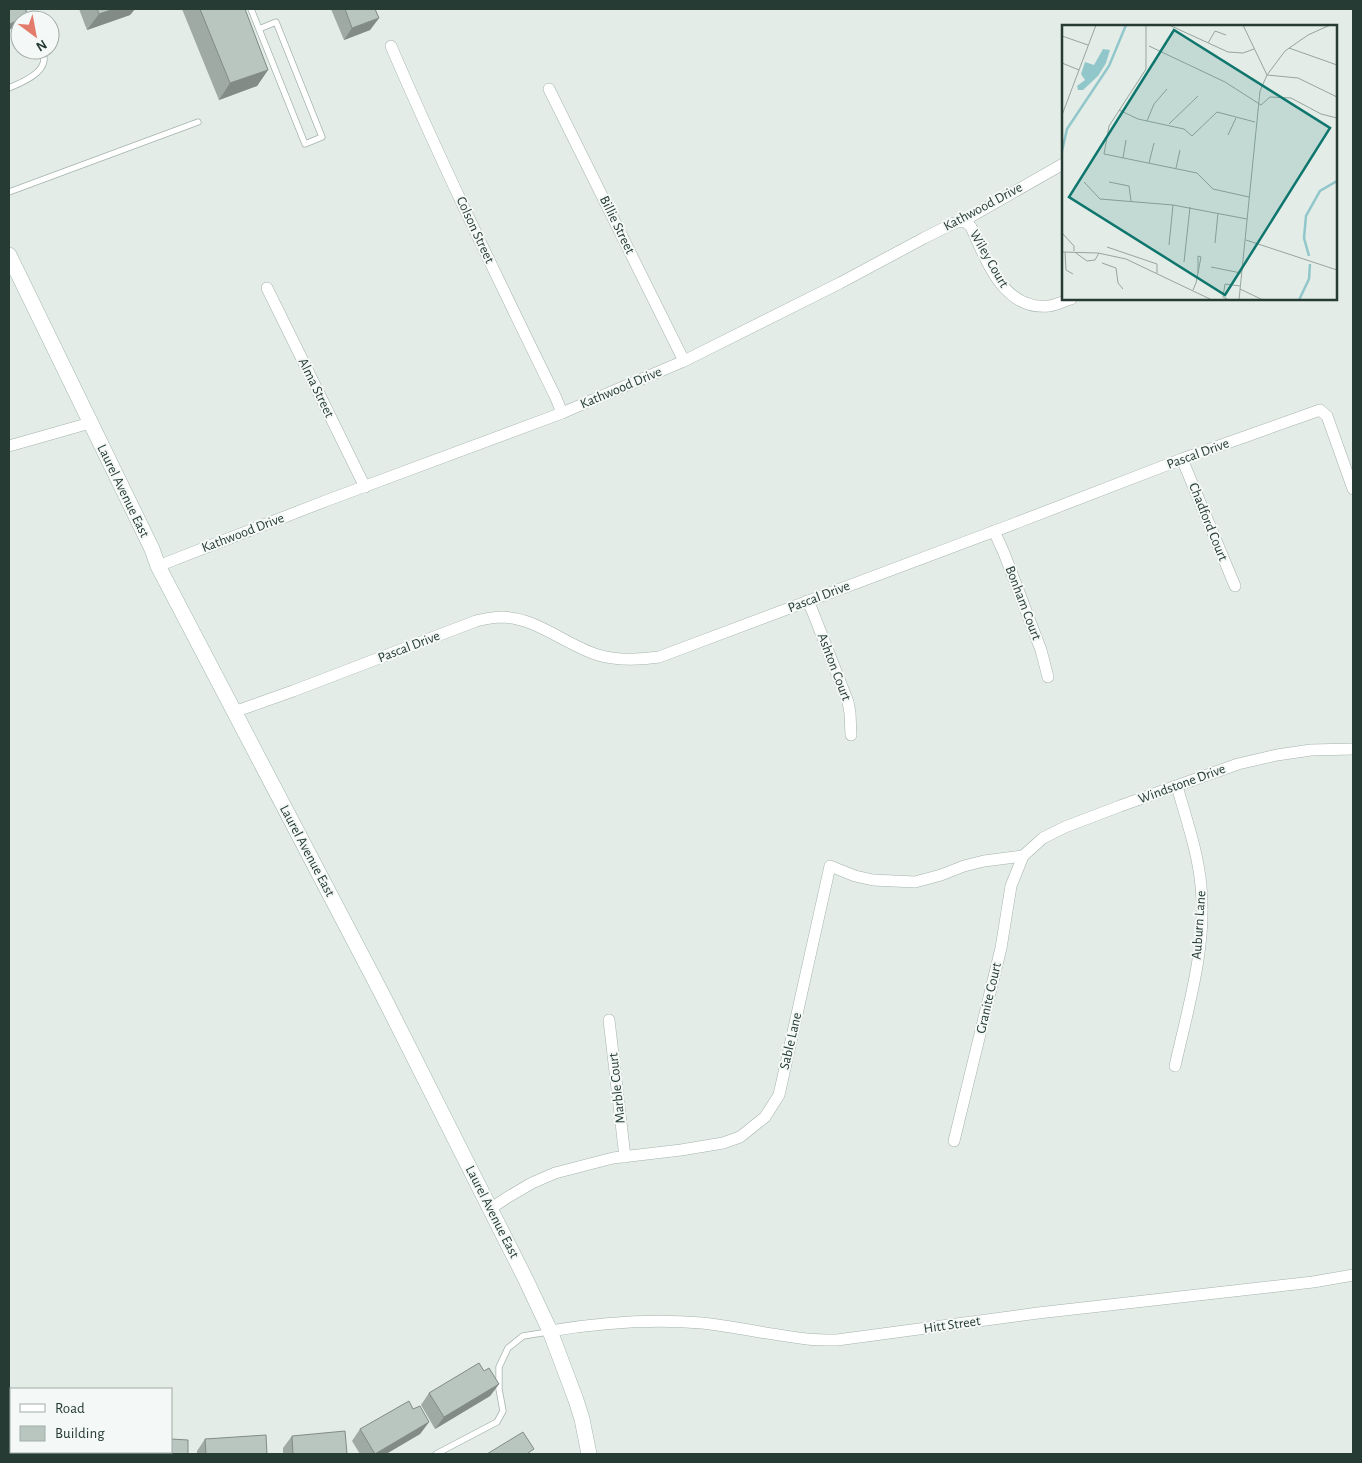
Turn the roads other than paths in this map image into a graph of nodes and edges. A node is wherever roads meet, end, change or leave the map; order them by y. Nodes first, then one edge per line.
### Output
1 (251, 9) edge
2 (259, 29) junction
3 (391, 46) dead end
4 (42, 60) edge
5 (9, 88) edge
6 (549, 89) dead end
7 (198, 122) dead end
8 (1062, 165) edge
9 (9, 192) edge
10 (963, 221) junction
11 (9, 255) edge
12 (267, 288) dead end
13 (1068, 300) edge
14 (684, 361) junction
15 (562, 413) junction
16 (90, 423) junction
17 (9, 446) edge
18 (1182, 459) junction
19 (365, 487) junction
20 (1353, 489) edge
21 (994, 531) junction
22 (158, 566) junction
23 (1235, 586) dead end
24 (807, 601) junction
25 (1048, 677) dead end
26 (234, 712) junction
27 (851, 735) dead end
28 (1353, 749) edge
29 (1177, 786) junction
30 (1023, 856) junction
31 (609, 1020) dead end
32 (1175, 1066) dead end
33 (954, 1141) dead end
34 (625, 1157) junction
35 (490, 1209) junction
36 (1353, 1275) edge
37 (550, 1331) junction
38 (436, 1454) edge
39 (589, 1454) edge

1 - 2 lane
2 - 2 lane
3 - 15 street, Colson Street
4 - 5 lane
6 - 14 street, Billie Street
7 - 9 lane
8 - 10 street, Kathwood Drive
10 - 13 street, Wiley Court
10 - 14 street, Kathwood Drive
11 - 16 street, Laurel Avenue East
12 - 19 street, Alma Street
14 - 15 street, Kathwood Drive
15 - 19 street, Kathwood Drive
16 - 17 street
16 - 22 street, Laurel Avenue East
18 - 20 street, Pascal Drive
18 - 21 street, Pascal Drive
18 - 23 street, Chadford Court
19 - 22 street, Kathwood Drive
21 - 24 street, Pascal Drive
21 - 25 street, Bonham Court
22 - 26 street, Laurel Avenue East
24 - 26 street, Pascal Drive
24 - 27 street, Ashton Court
26 - 35 street, Laurel Avenue East
28 - 29 street, Windstone Drive
29 - 30 street, Windstone Drive
29 - 32 street, Auburn Lane
30 - 33 street, Granite Court
30 - 34 street, Sable Lane
31 - 34 street, Marble Court
34 - 35 street, Sable Lane
35 - 37 street, Laurel Avenue East
36 - 37 street, Hitt Street
37 - 38 lane
37 - 39 street, Laurel Avenue East

